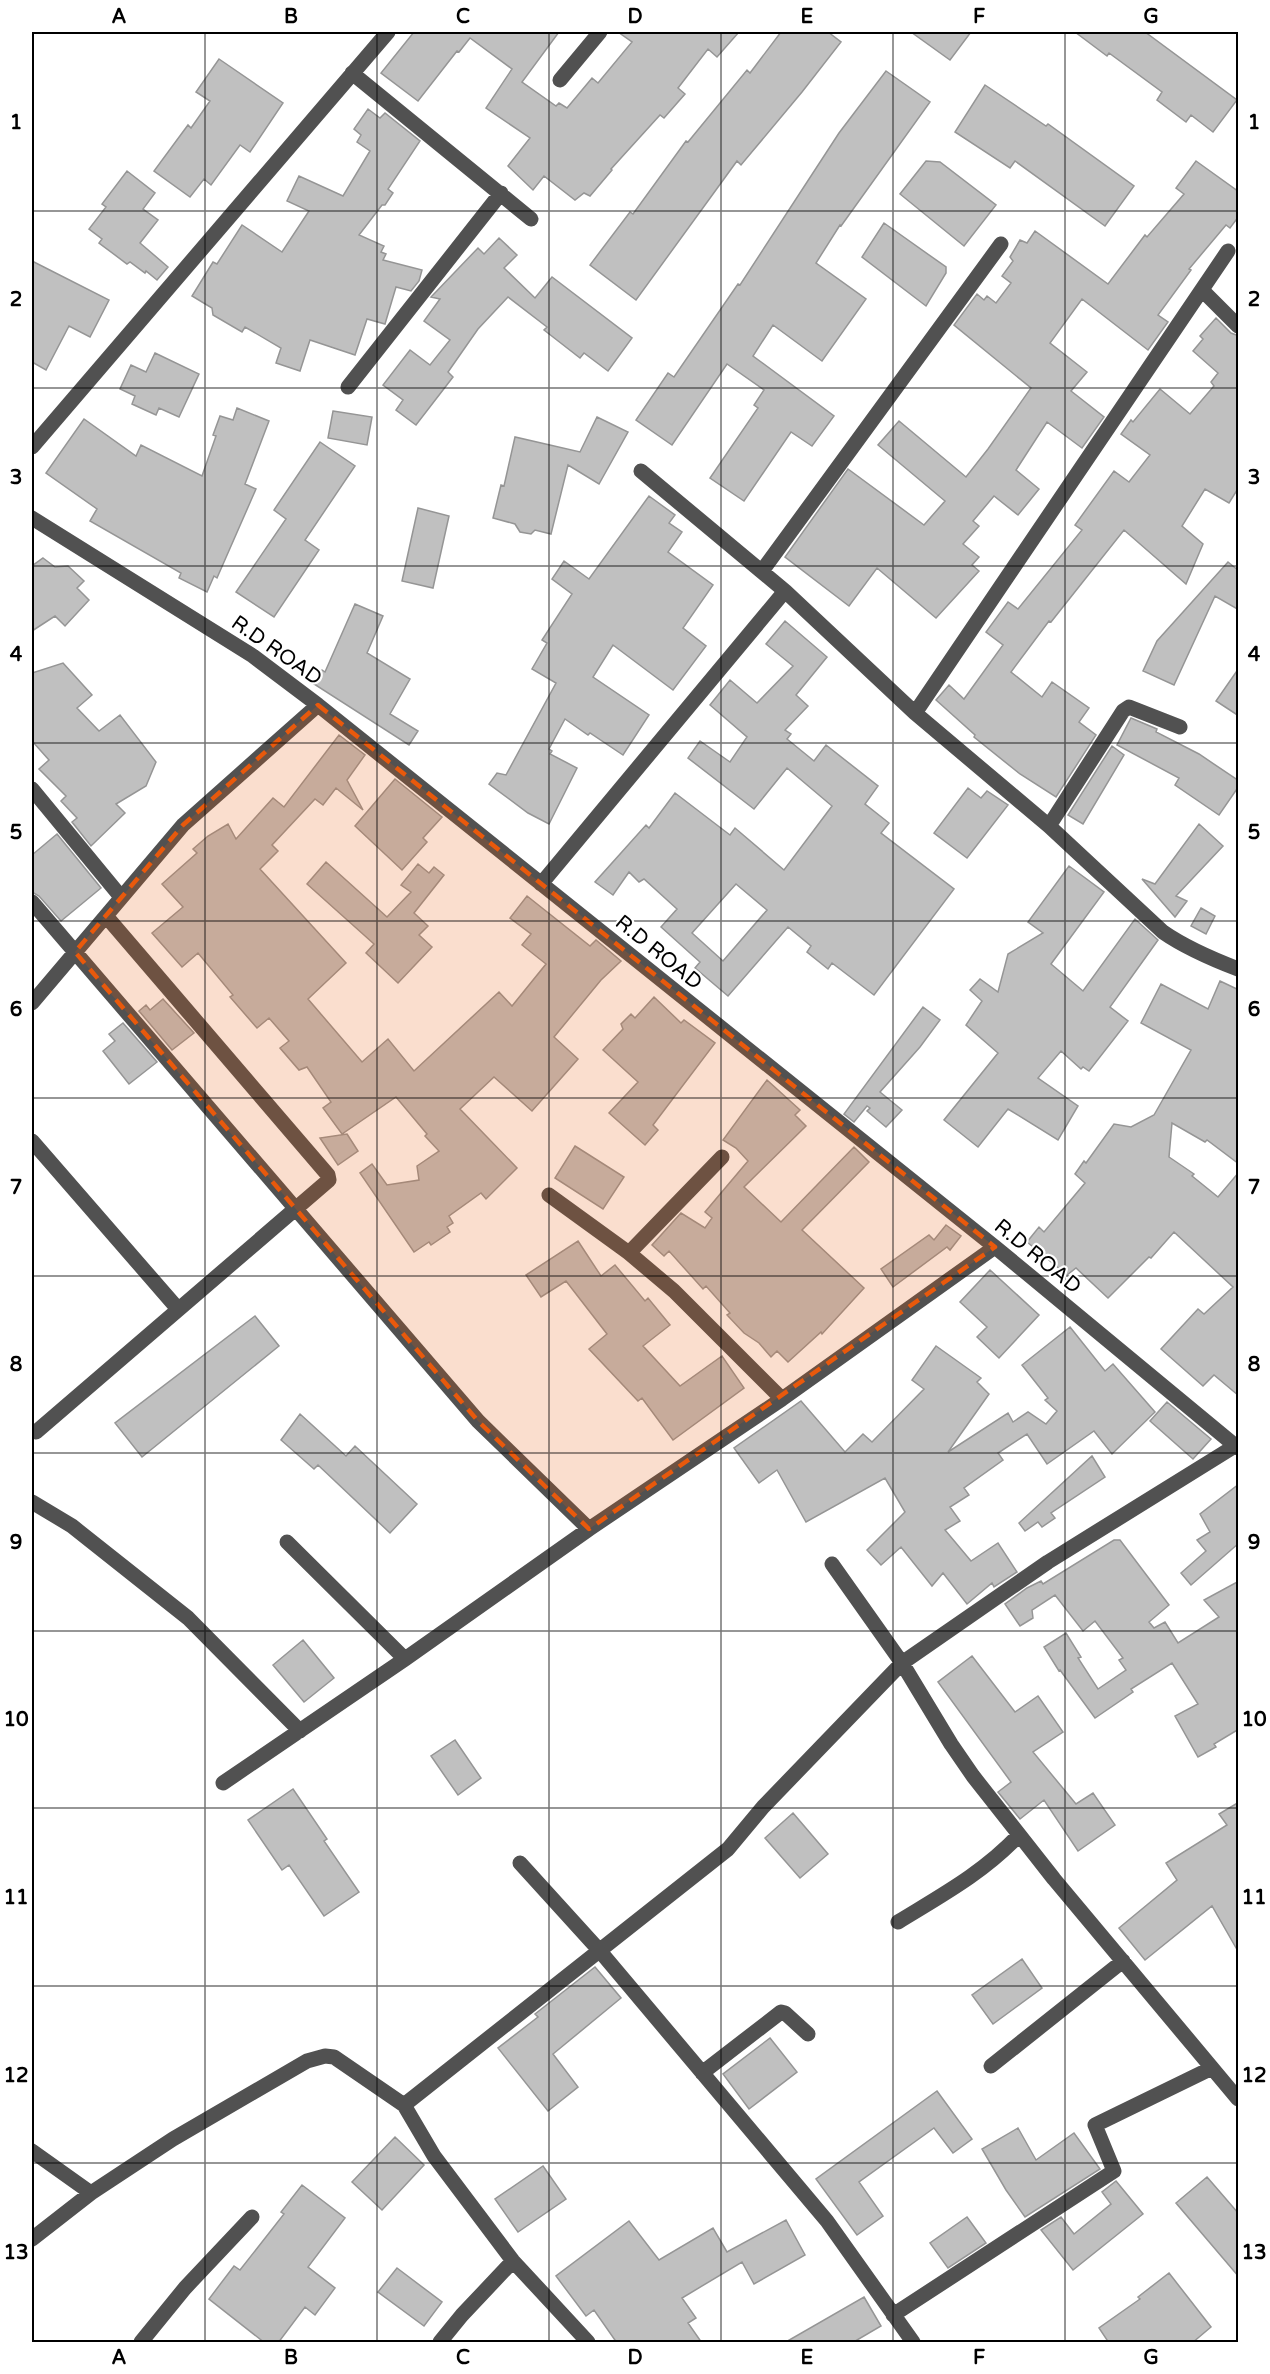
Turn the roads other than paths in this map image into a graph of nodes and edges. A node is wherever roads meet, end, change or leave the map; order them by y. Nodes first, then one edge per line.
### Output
1 (388, 32) edge
2 (600, 32) edge
3 (352, 74) junction
4 (560, 80) dead end
5 (501, 193) junction
6 (531, 219) dead end
7 (1001, 244) dead end
8 (1228, 251) dead end
9 (1202, 290) junction
10 (1239, 326) edge
11 (348, 387) dead end
12 (32, 447) edge
13 (641, 471) dead end
14 (32, 518) edge
15 (762, 571) junction
16 (785, 591) junction
17 (318, 705) junction
18 (915, 713) junction
19 (1180, 727) dead end
20 (32, 789) edge
21 (1049, 826) junction
22 (541, 884) junction
23 (121, 897) junction
24 (32, 902) edge
25 (106, 916) junction
26 (1239, 969) edge
27 (32, 1003) edge
28 (32, 1141) edge
29 (722, 1157) dead end
30 (37, 1159) edge
31 (549, 1195) dead end
32 (995, 1247) junction
33 (629, 1253) junction
34 (178, 1309) junction
35 (782, 1399) junction
36 (36, 1432) dead end
37 (1237, 1447) edge
38 (32, 1502) edge
39 (589, 1529) junction
40 (287, 1542) dead end
41 (832, 1564) dead end
42 (405, 1659) junction
43 (902, 1664) junction
44 (300, 1731) junction
45 (223, 1783) dead end
46 (1019, 1835) junction
47 (520, 1863) dead end
48 (898, 1922) dead end
49 (598, 1950) junction
50 (1123, 1962) junction
51 (808, 2034) dead end
52 (991, 2066) dead end
53 (1212, 2068) junction
54 (702, 2073) junction
55 (1239, 2099) edge
56 (404, 2105) junction
57 (32, 2151) edge
58 (91, 2193) junction
59 (252, 2217) dead end
60 (32, 2239) edge
61 (513, 2260) junction
62 (893, 2315) junction
63 (141, 2343) edge
64 (440, 2343) edge
65 (588, 2343) edge
66 (913, 2343) edge

1 - 3 street
2 - 4 street
3 - 5 street
3 - 12 street
5 - 6 street
5 - 11 street
7 - 15 street
8 - 9 street
9 - 10 street
9 - 18 street
13 - 15 street
14 - 17 street, R.D ROAD
15 - 16 street
16 - 18 street
16 - 22 street
17 - 22 street, R.D ROAD
17 - 23 street
18 - 21 street
19 - 21 street
20 - 23 street
21 - 26 street
22 - 32 street, R.D ROAD
23 - 25 street
24 - 39 street
25 - 27 street
25 - 34 street
28 - 30 street
29 - 33 street
30 - 34 street
31 - 33 street
32 - 35 street
32 - 37 street, R.D ROAD
33 - 35 street
34 - 36 street
35 - 39 street
37 - 43 street
38 - 44 street
39 - 42 street
40 - 42 street
41 - 43 street
42 - 44 street
43 - 46 street
43 - 49 street
44 - 45 street
46 - 48 street
46 - 50 street
47 - 49 street
49 - 54 street
49 - 56 street
50 - 52 street
50 - 53 street
51 - 54 street
53 - 55 street
53 - 62 street
54 - 62 street
56 - 58 street
56 - 61 street
57 - 58 street
58 - 60 street
59 - 63 street
61 - 64 street
61 - 65 street
62 - 66 street

